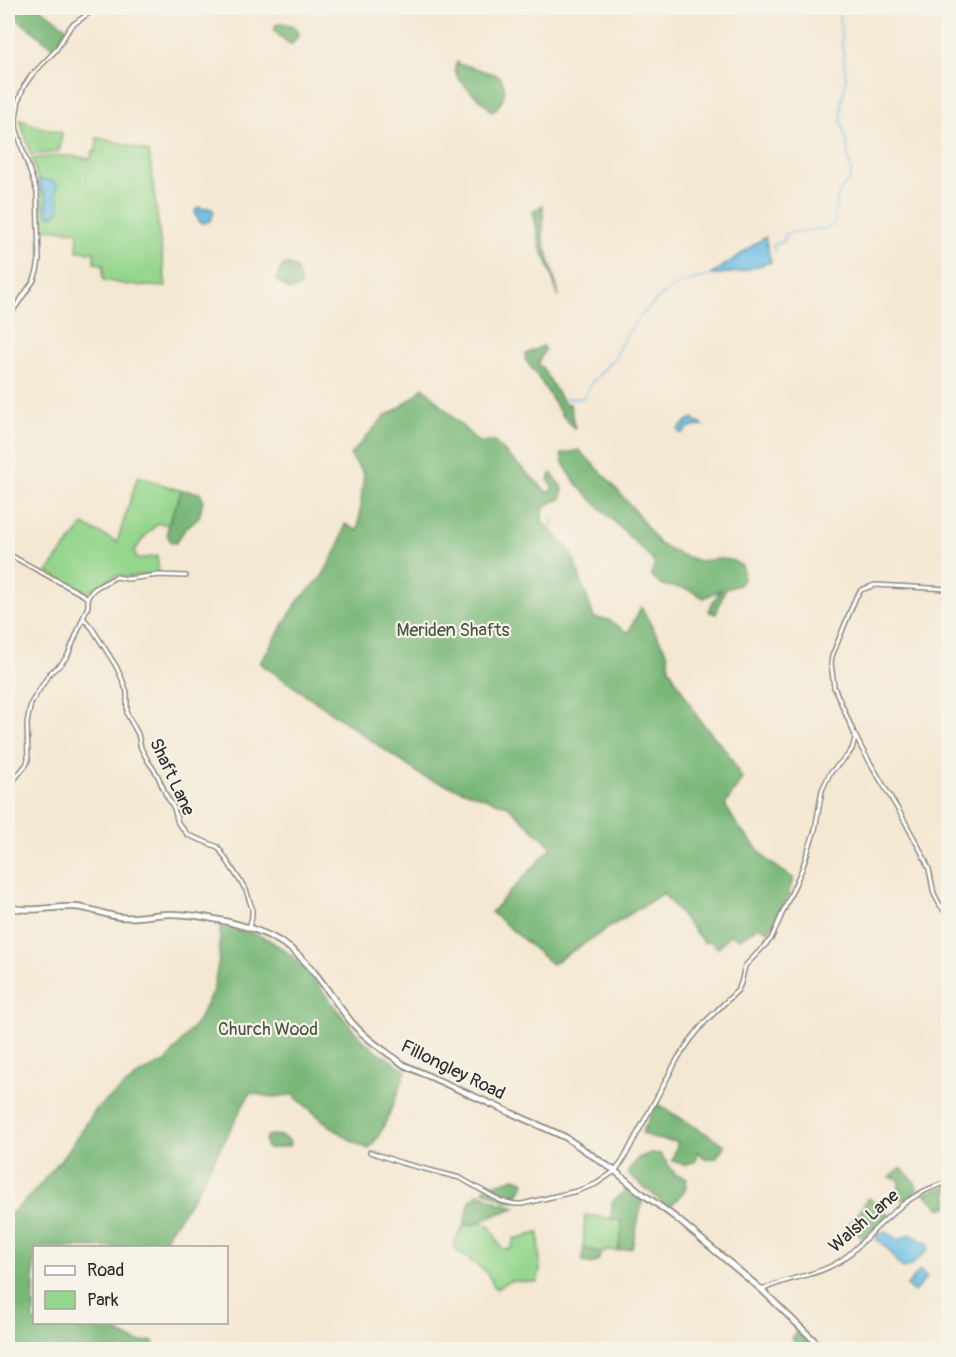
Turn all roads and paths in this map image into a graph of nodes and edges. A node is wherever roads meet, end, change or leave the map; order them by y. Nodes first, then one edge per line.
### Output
1 (96, 8) edge
2 (8, 318) edge
3 (8, 554) edge
4 (186, 576) dead end
5 (948, 589) edge
6 (87, 598) junction
7 (84, 619) junction
8 (854, 733) junction
9 (852, 749) junction
10 (862, 749) junction
11 (8, 787) edge
12 (8, 907) edge
13 (948, 916) edge
14 (249, 928) junction
15 (370, 1152) dead end
16 (615, 1171) junction
17 (948, 1182) edge
18 (762, 1290) junction
19 (824, 1350) edge

1 - 2 street
3 - 6 street
4 - 6 street
5 - 8 street
6 - 7 street
7 - 11 street
7 - 14 street, Shaft Lane
8 - 9 street
8 - 10 street
9 - 10 street
9 - 16 street
10 - 13 street
12 - 14 main road, Fillongley Road
14 - 16 main road, Fillongley Road
15 - 16 street
16 - 18 main road, Fillongley Road
17 - 18 street, Walsh Lane
18 - 19 main road, Fillongley Road

